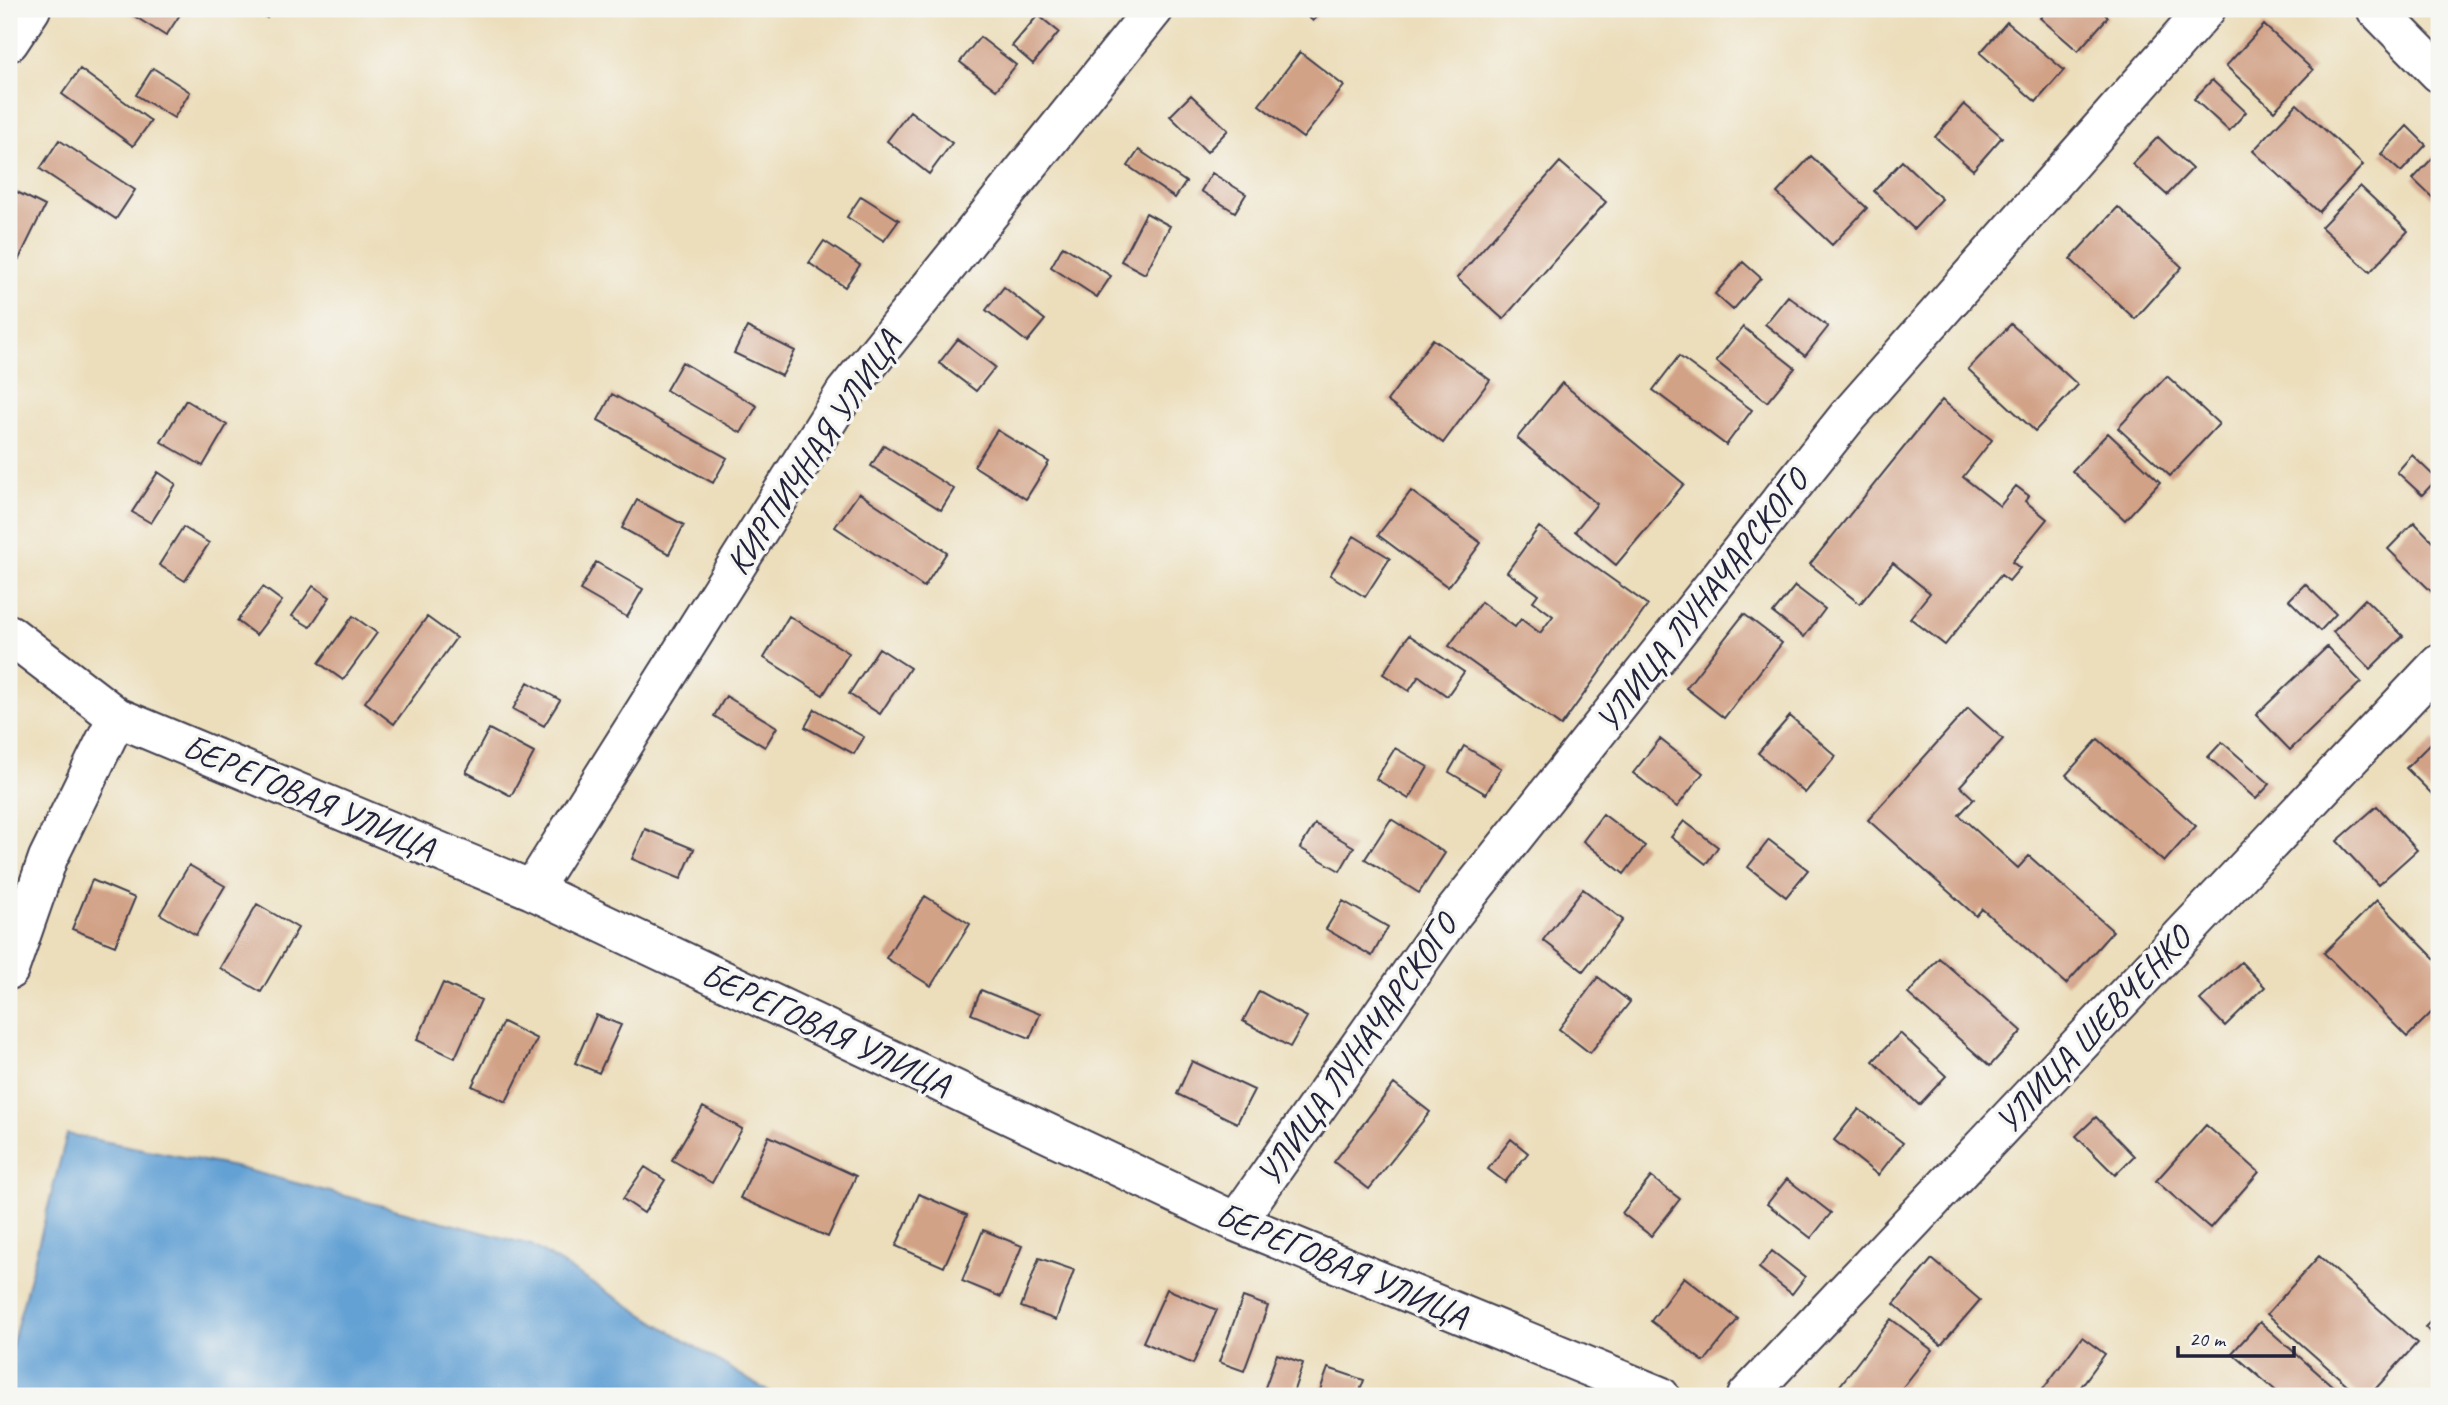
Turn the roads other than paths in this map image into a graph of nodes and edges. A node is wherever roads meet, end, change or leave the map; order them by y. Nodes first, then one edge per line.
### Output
1 (31, 9) edge
2 (1154, 9) edge
3 (2206, 9) edge
4 (2376, 9) edge
5 (9, 42) edge
6 (2439, 73) edge
7 (9, 634) edge
8 (2439, 664) edge
9 (117, 717) junction
10 (532, 890) junction
11 (9, 971) edge
12 (1236, 1222) junction
13 (1660, 1396) edge
14 (1747, 1396) edge

1 - 5 street
2 - 10 street, КИРПИЧНАЯ УЛИЦА
3 - 12 street, УЛИЦА ЛУНАЧАРСКОГО
4 - 6 street
7 - 9 street, БЕРЕГОВАЯ УЛИЦА
8 - 14 street, УЛИЦА ШЕВЧЕНКО
9 - 10 street, БЕРЕГОВАЯ УЛИЦА
9 - 11 street
10 - 12 street, БЕРЕГОВАЯ УЛИЦА
12 - 13 street, БЕРЕГОВАЯ УЛИЦА

